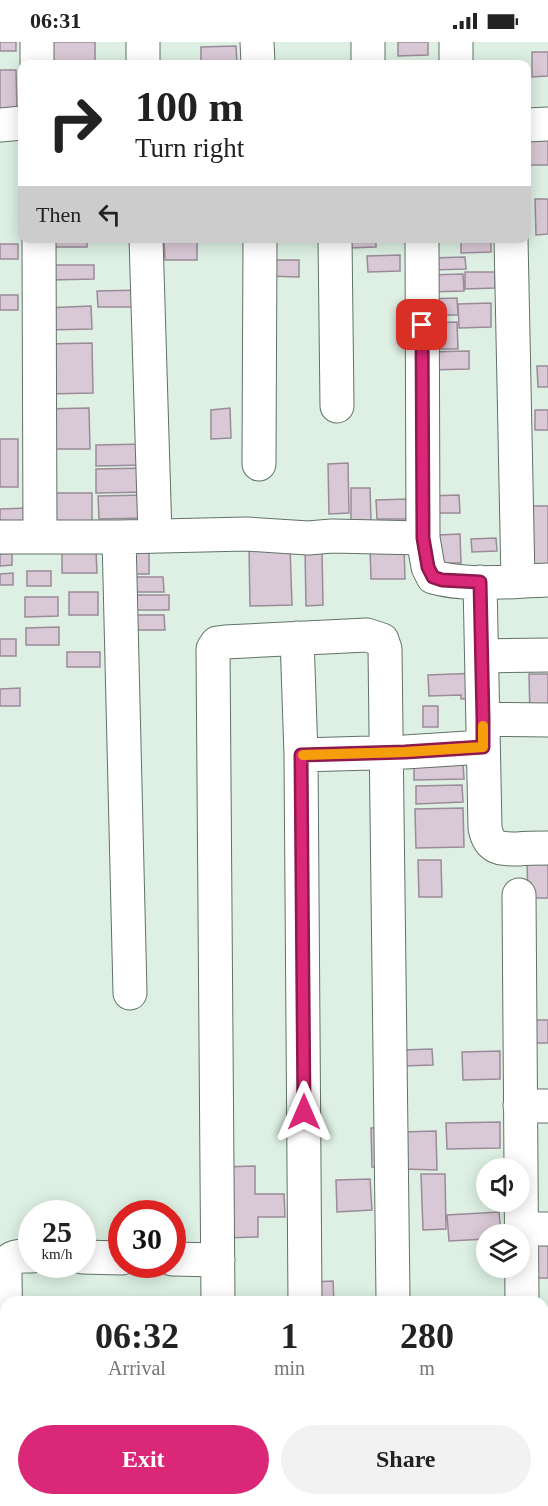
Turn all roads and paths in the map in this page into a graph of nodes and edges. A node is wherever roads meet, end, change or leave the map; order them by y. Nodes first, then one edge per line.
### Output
1 (36, 42) edge
2 (143, 42) edge
3 (257, 42) edge
4 (368, 42) edge
5 (456, 42) edge
6 (37, 60) edge
7 (143, 60) edge
8 (258, 60) edge
9 (368, 60) edge
10 (456, 60) edge
11 (18, 123) edge
12 (548, 124) edge
13 (0, 125) edge
14 (531, 125) edge
15 (39, 243) edge
16 (147, 243) edge
17 (260, 243) edge
18 (336, 243) edge
19 (422, 243) edge
20 (511, 243) edge
21 (337, 406) dead end
22 (259, 464) dead end
23 (155, 536) junction
24 (0, 537) edge
25 (40, 537) junction
26 (119, 537) junction
27 (423, 538) junction
28 (533, 580) edge
29 (480, 582) junction
30 (297, 638) junction
31 (548, 655) edge
32 (482, 656) junction
33 (548, 720) edge
34 (483, 733) junction
35 (386, 752) junction
36 (301, 755) junction
37 (548, 848) edge
38 (519, 895) dead end
39 (130, 993) dead end
40 (534, 1106) edge
41 (534, 1229) edge
42 (18, 1257) edge
43 (186, 1259) edge
44 (218, 1260) junction
45 (5, 1296) edge
46 (218, 1296) edge
47 (305, 1296) edge
48 (393, 1296) edge
49 (523, 1296) edge

1 - 6 street
2 - 7 street
3 - 8 street
4 - 9 street
5 - 10 street
11 - 13 street
12 - 14 street
15 - 25 street
16 - 23 street
17 - 22 street
18 - 21 street
19 - 27 street
20 - 28 street
23 - 26 street
23 - 27 street
24 - 25 street
25 - 26 street
26 - 39 street
27 - 29 street
28 - 29 street
29 - 32 street
30 - 35 street
30 - 36 street
30 - 44 street
31 - 32 street
32 - 34 street
33 - 34 street
34 - 35 street
34 - 37 street
35 - 36 street
35 - 48 street
36 - 47 street
38 - 40 street
40 - 41 street
41 - 49 street
42 - 45 street
43 - 44 street
44 - 46 street

